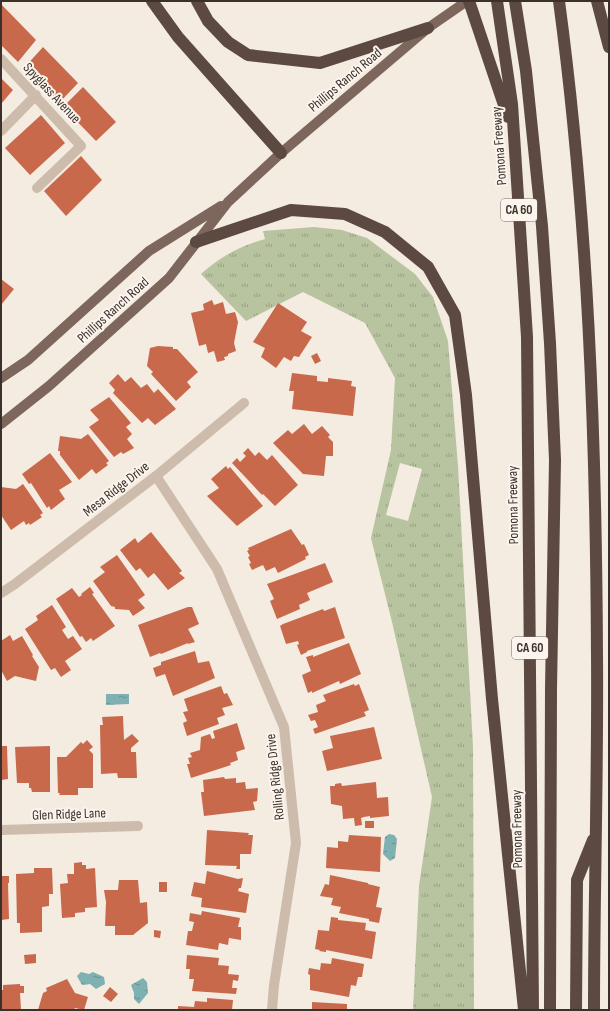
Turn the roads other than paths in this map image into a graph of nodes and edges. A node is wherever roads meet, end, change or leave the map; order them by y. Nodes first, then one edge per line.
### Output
1 (152, 1) edge
2 (198, 1) edge
3 (468, 1) edge
4 (497, 1) edge
5 (516, 1) edge
6 (560, 1) edge
7 (597, 1) edge
8 (428, 28) junction
9 (609, 47) edge
10 (1, 59) edge
11 (36, 95) junction
12 (1, 131) edge
13 (514, 133) junction
14 (281, 153) junction
15 (37, 188) dead end
16 (228, 202) junction
17 (196, 242) junction
18 (1, 378) edge
19 (244, 403) dead end
20 (1, 424) edge
21 (156, 476) junction
22 (1, 593) edge
23 (138, 826) dead end
24 (1, 830) edge
25 (596, 834) junction
26 (272, 1010) edge
27 (524, 1010) edge
28 (533, 1010) edge
29 (550, 1010) edge
30 (576, 1010) edge
31 (594, 1010) edge

1 - 14 highway
2 - 8 highway
3 - 8 main road, Phillips Ranch Road
3 - 13 highway
4 - 13 highway, Pomona Freeway / CA 60
5 - 29 highway
6 - 25 highway
7 - 9 highway
8 - 14 main road, Phillips Ranch Road
10 - 11 street, Spyglass Avenue
11 - 12 street
11 - 15 street, Spyglass Avenue
13 - 28 highway, Pomona Freeway / CA 60
14 - 16 main road, Phillips Ranch Road
16 - 17 main road, Phillips Ranch Road
16 - 18 main road, Phillips Ranch Road
17 - 20 main road, Phillips Ranch Road
17 - 27 highway
19 - 21 street, Mesa Ridge Drive
21 - 22 street, Mesa Ridge Drive
21 - 26 street, Rolling Ridge Drive
23 - 24 street, Glen Ridge Lane
25 - 30 highway
25 - 31 highway

